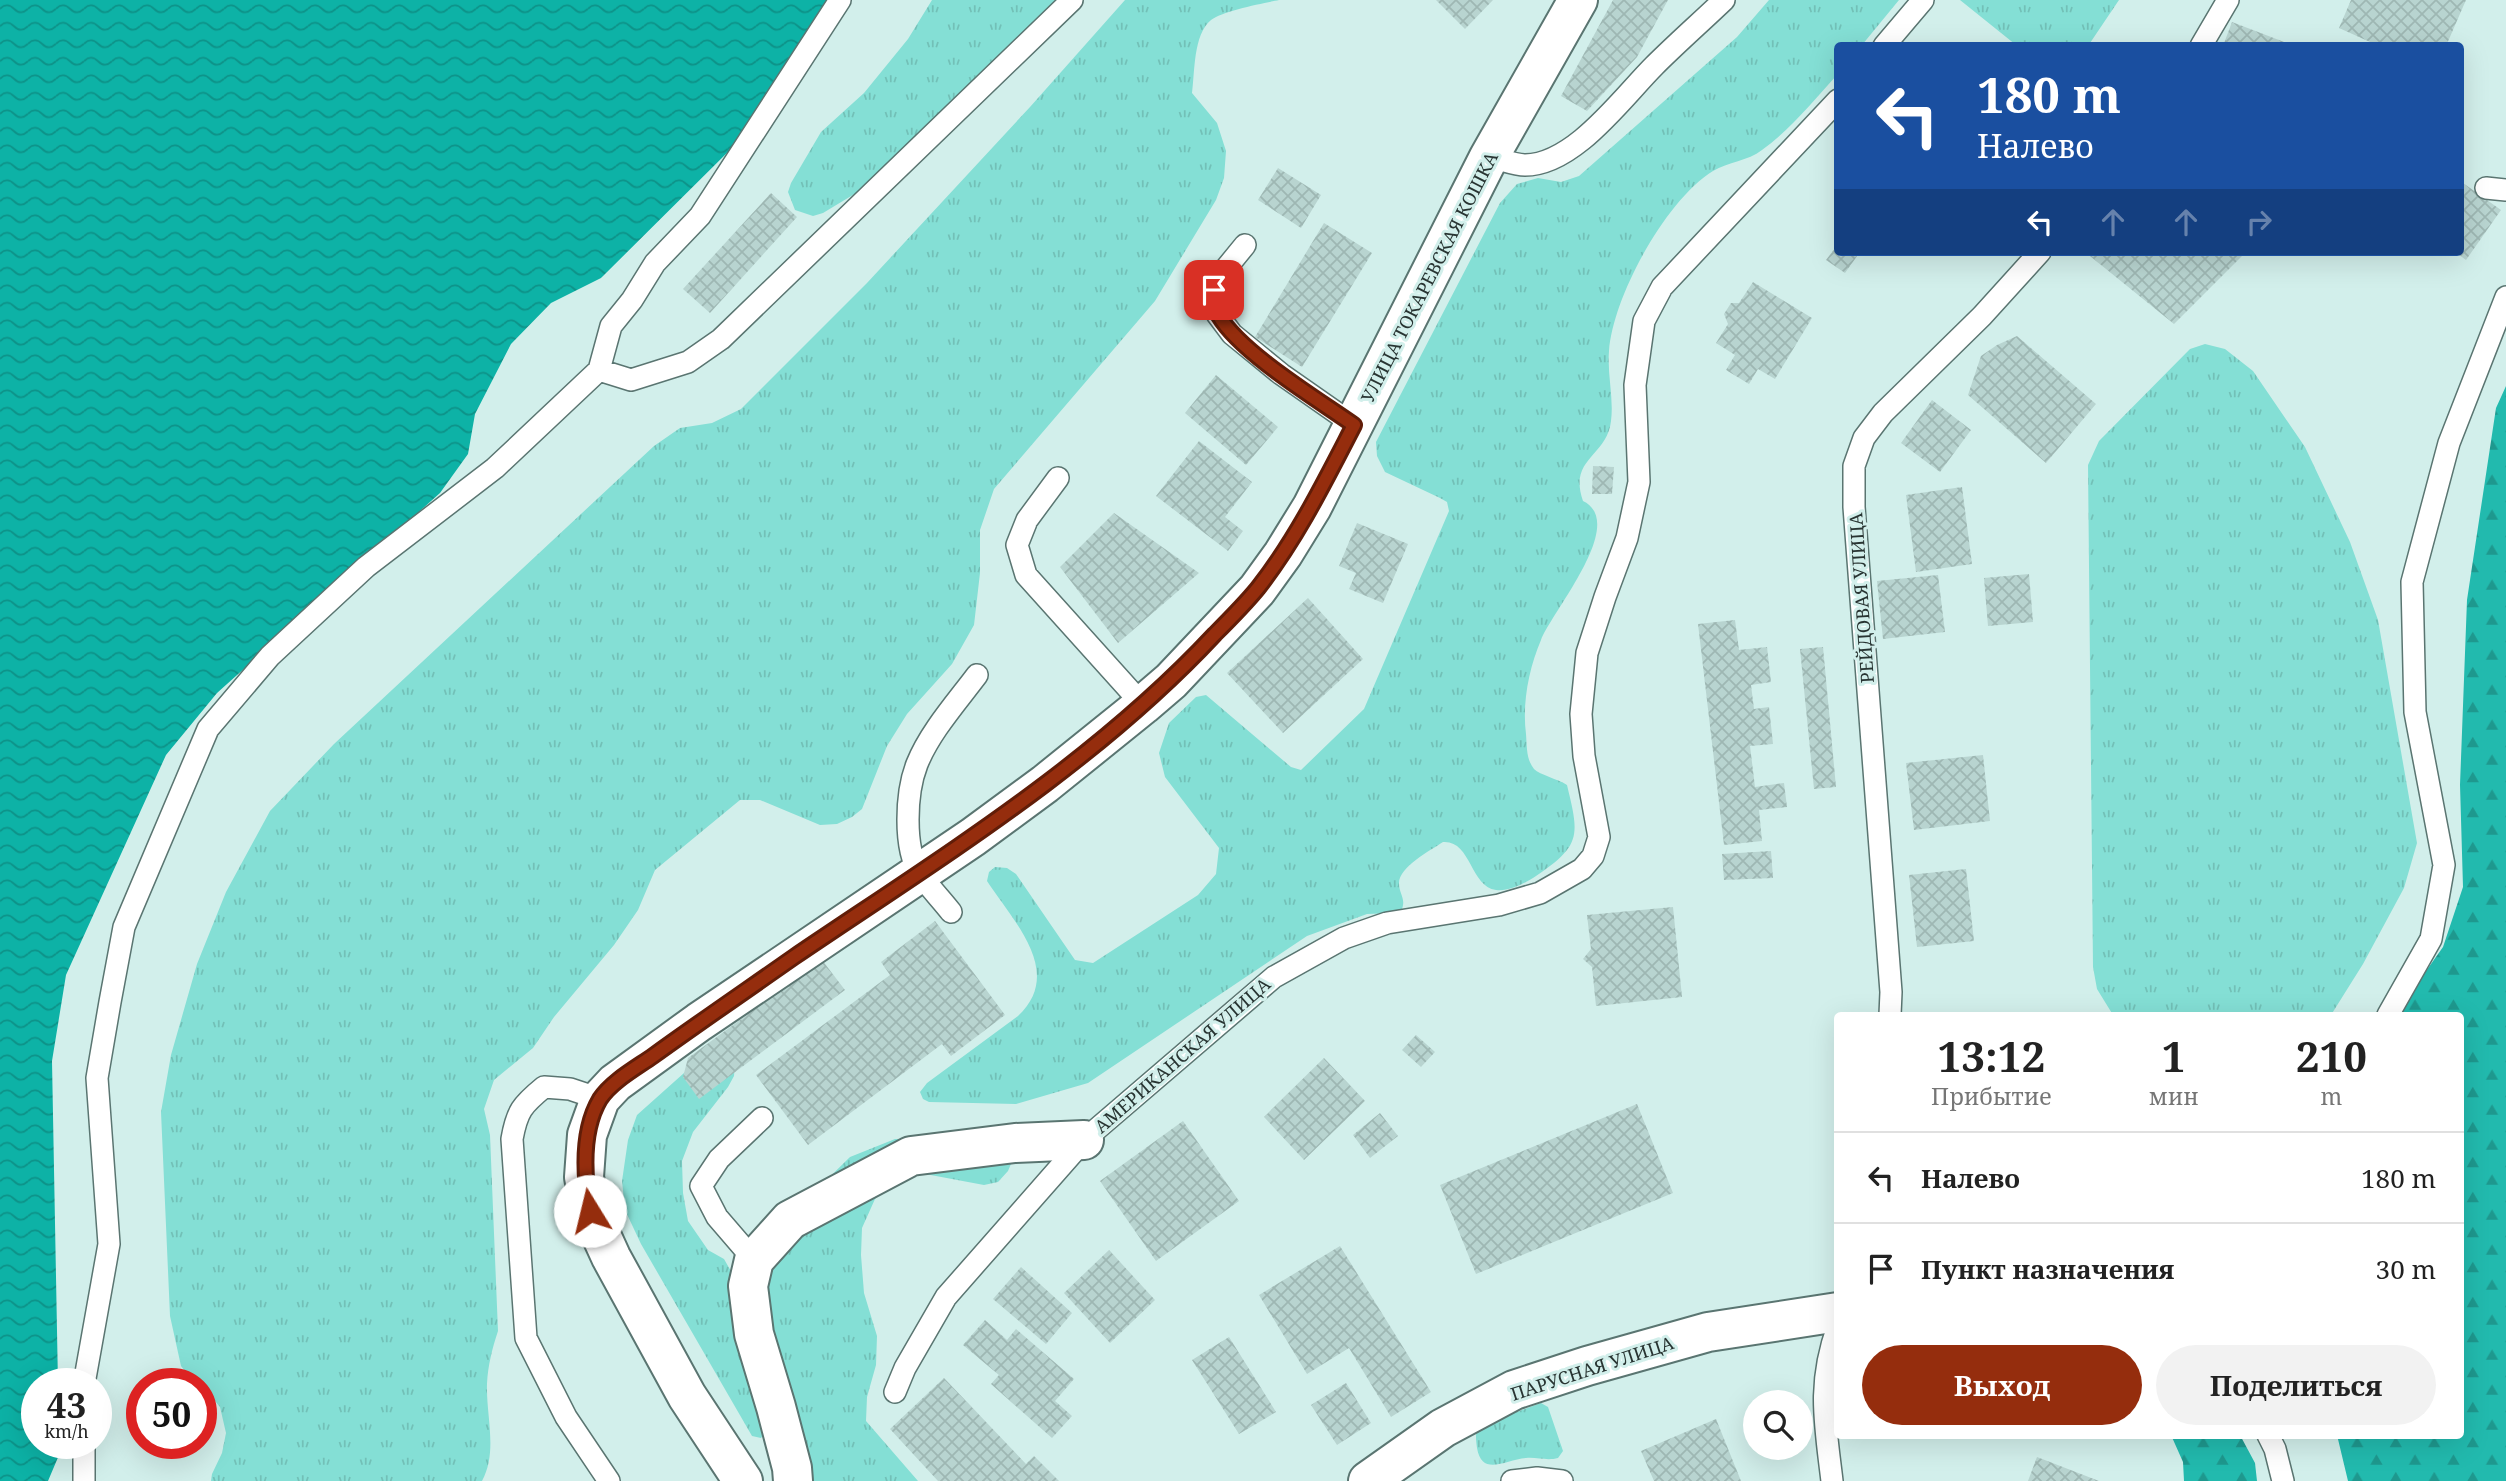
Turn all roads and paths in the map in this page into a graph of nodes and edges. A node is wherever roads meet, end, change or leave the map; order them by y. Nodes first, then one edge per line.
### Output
1 (840, 0) edge
2 (1072, 0) edge
3 (1578, 0) edge
4 (1724, 0) edge
5 (1923, 0) edge
6 (2228, 0) edge
7 (1887, 42) edge
8 (2203, 42) edge
9 (1834, 104) edge
10 (1489, 157) junction
11 (1245, 245) dead end
12 (2036, 256) edge
13 (2506, 297) edge
14 (599, 370) junction
15 (1354, 425) junction
16 (1058, 478) dead end
17 (977, 675) dead end
18 (1143, 705) junction
19 (919, 873) junction
20 (951, 912) dead end
21 (1890, 1012) edge
22 (2390, 1012) edge
23 (600, 1099) junction
24 (762, 1118) dead end
25 (1084, 1140) junction
26 (754, 1260) junction
27 (1834, 1313) edge
28 (1834, 1337) edge
29 (87, 1368) edge
30 (895, 1392) dead end
31 (2270, 1439) edge
32 (84, 1459) edge
33 (84, 1481) edge
34 (609, 1481) edge
35 (743, 1481) edge
36 (793, 1481) edge
37 (1368, 1481) edge
38 (1512, 1481) edge
39 (1562, 1481) edge
40 (1832, 1481) edge
41 (2283, 1481) edge

1 - 14 lane
2 - 14 lane
3 - 10 main road, УЛИЦА ТОКАРЕВСКАЯ КОШКА
4 - 10 lane
5 - 7 lane
6 - 8 lane
9 - 25 lane, АМЕРИКАНСКАЯ УЛИЦА
10 - 15 main road, УЛИЦА ТОКАРЕВСКАЯ КОШКА
11 - 15 lane
12 - 21 lane, РЕЙДОВАЯ УЛИЦА
13 - 22 lane
14 - 29 lane
15 - 18 main road, УЛИЦА ТОКАРЕВСКАЯ КОШКА
16 - 18 lane
17 - 19 lane
18 - 19 main road, УЛИЦА ТОКАРЕВСКАЯ КОШКА
19 - 20 lane
19 - 23 main road, УЛИЦА ТОКАРЕВСКАЯ КОШКА
23 - 34 lane
23 - 35 main road, УЛИЦА ТОКАРЕВСКАЯ КОШКА
24 - 26 lane
25 - 26 main road
25 - 30 lane, АМЕРИКАНСКАЯ УЛИЦА
26 - 36 main road
27 - 37 main road, ПАРУСНАЯ УЛИЦА
28 - 40 lane
31 - 41 lane
32 - 33 lane
38 - 39 lane

